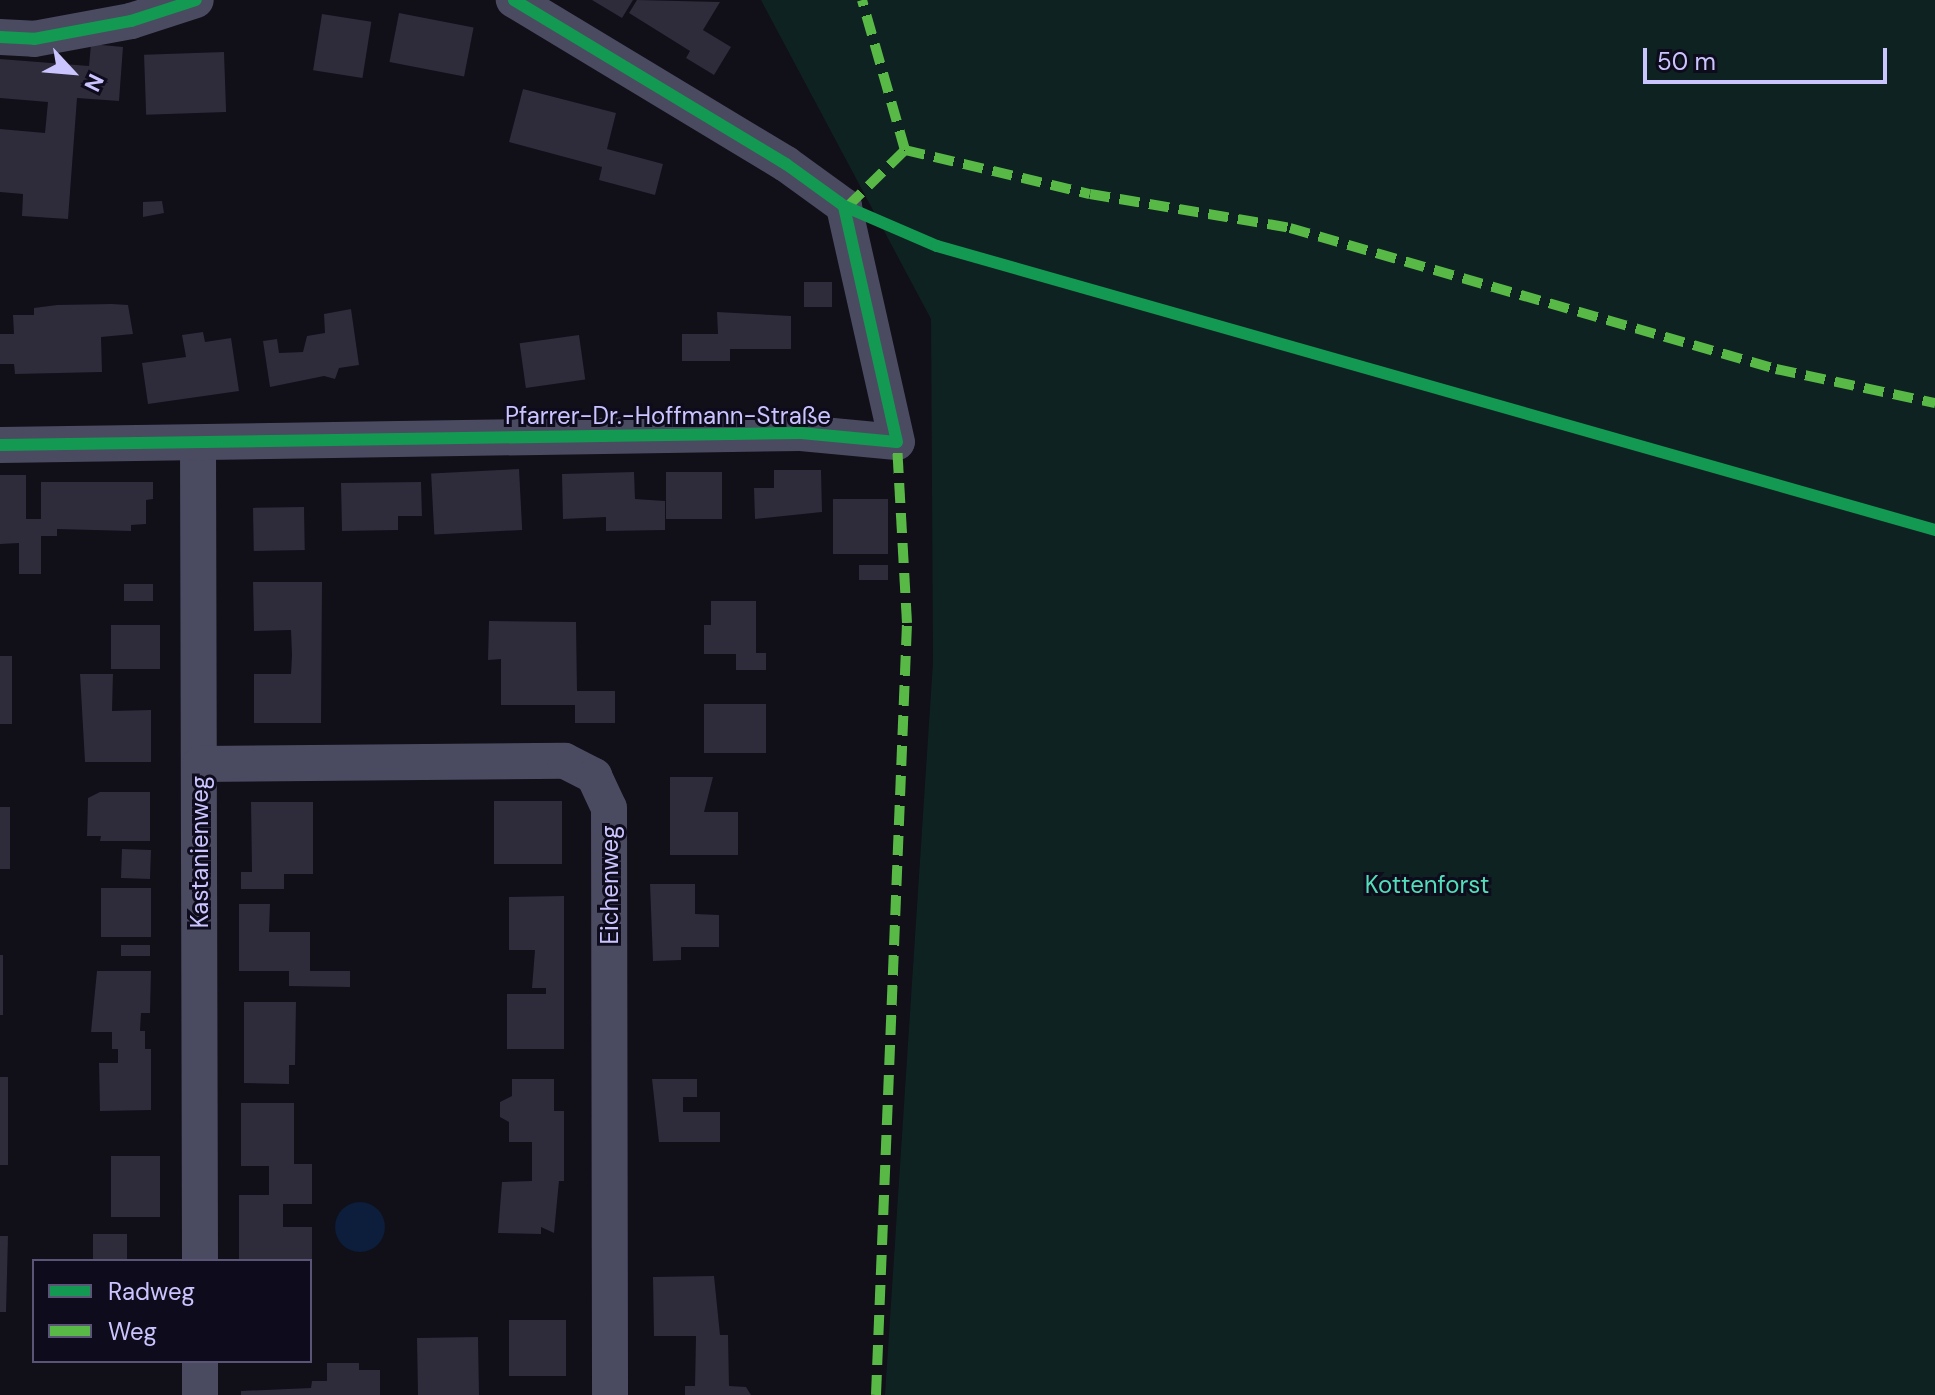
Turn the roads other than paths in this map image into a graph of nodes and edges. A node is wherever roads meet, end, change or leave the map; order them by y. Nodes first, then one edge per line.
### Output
1 (196, 0) edge
2 (514, 0) edge
3 (0, 37) edge
4 (198, 444) junction
5 (0, 445) edge
6 (200, 764) junction
7 (200, 1259) edge
8 (200, 1363) edge
9 (200, 1395) edge
10 (610, 1395) edge

1 - 3 street
2 - 4 street, Pfarrer-Dr.-Hoffmann-Straße
4 - 5 street, Pfarrer-Dr.-Hoffmann-Straße
4 - 6 street, Kastanienweg
6 - 7 street, Kastanienweg
6 - 10 street, Eichenweg
8 - 9 street

